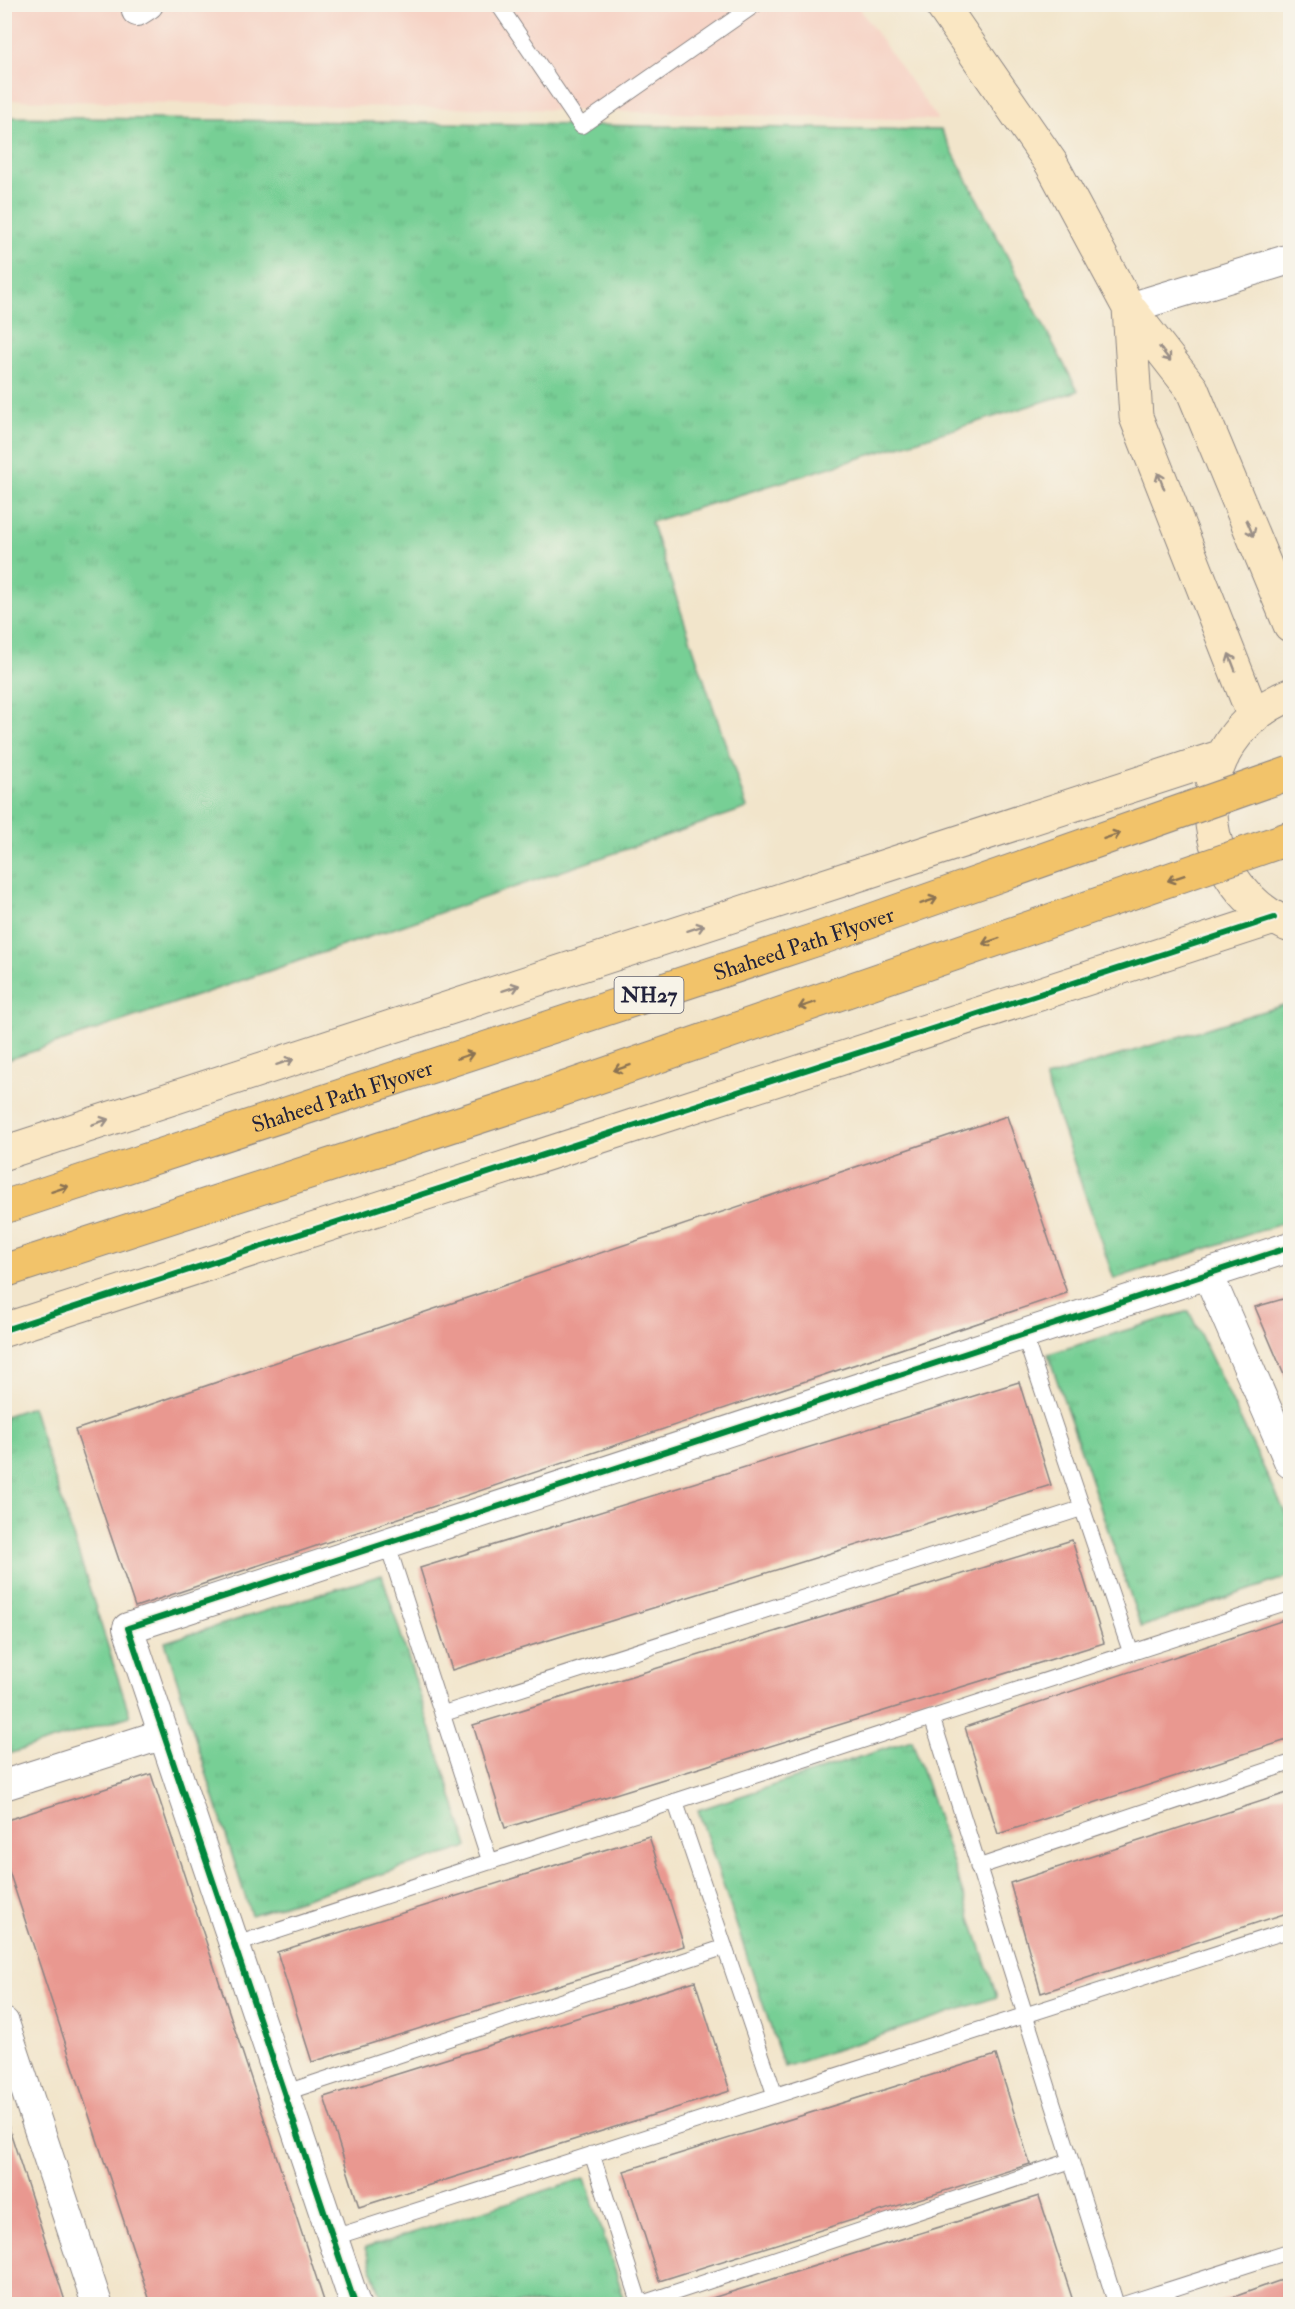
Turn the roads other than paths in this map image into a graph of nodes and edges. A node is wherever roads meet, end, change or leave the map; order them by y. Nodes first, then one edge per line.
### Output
1 (498, 4) edge
2 (756, 4) edge
3 (940, 4) edge
4 (1290, 258) edge
5 (1129, 308) junction
6 (1290, 625) edge
7 (1290, 696) edge
8 (1254, 717) junction
9 (1223, 756) junction
10 (1290, 773) edge
11 (1290, 838) edge
12 (1282, 921) edge
13 (4, 1153) edge
14 (4, 1207) edge
15 (1290, 1247) edge
16 (4, 1271) edge
17 (1208, 1274) junction
18 (4, 1330) edge
19 (1024, 1335) junction
20 (1290, 1463) edge
21 (1083, 1508) junction
22 (387, 1543) junction
23 (1290, 1601) edge
24 (1131, 1653) junction
25 (442, 1714) junction
26 (932, 1718) junction
27 (164, 1734) junction
28 (1290, 1763) edge
29 (4, 1785) edge
30 (675, 1801) junction
31 (490, 1862) junction
32 (978, 1867) junction
33 (1290, 1930) edge
34 (234, 1945) junction
35 (725, 1947) junction
36 (1025, 2015) junction
37 (4, 2023) edge
38 (284, 2092) junction
39 (776, 2095) junction
40 (592, 2154) junction
41 (1070, 2161) junction
42 (332, 2238) junction
43 (1290, 2251) edge
44 (97, 2304) edge
45 (355, 2304) edge
46 (640, 2304) edge
47 (1116, 2304) edge
48 (1125, 2304) edge

1 - 2 lane
3 - 5 street
4 - 5 street
5 -> 6 street
8 -> 5 street
7 - 8 street
8 - 9 street
9 - 12 street
13 -> 9 street
14 -> 10 highway, Shaheed Path Flyover / NH27, bridge
11 -> 16 highway, NH27, bridge
12 - 18 street
15 - 17 street
17 - 19 street
17 - 20 street
19 - 21 lane
19 - 22 street
21 - 24 lane
21 - 25 lane
22 - 25 lane
22 - 27 street
23 - 24 lane
24 - 26 lane
25 - 31 lane
26 - 30 lane
26 - 32 lane
27 - 29 street
27 - 34 street
28 - 32 lane
30 - 31 lane
30 - 35 lane
31 - 34 lane
32 - 36 lane
33 - 36 lane
34 - 38 street
35 - 38 lane
35 - 39 lane
36 - 39 lane
36 - 41 lane
37 - 44 street
38 - 42 street
39 - 40 lane
40 - 42 lane
40 - 46 lane
41 - 46 lane
41 - 47 lane
42 - 45 street
43 - 48 lane

